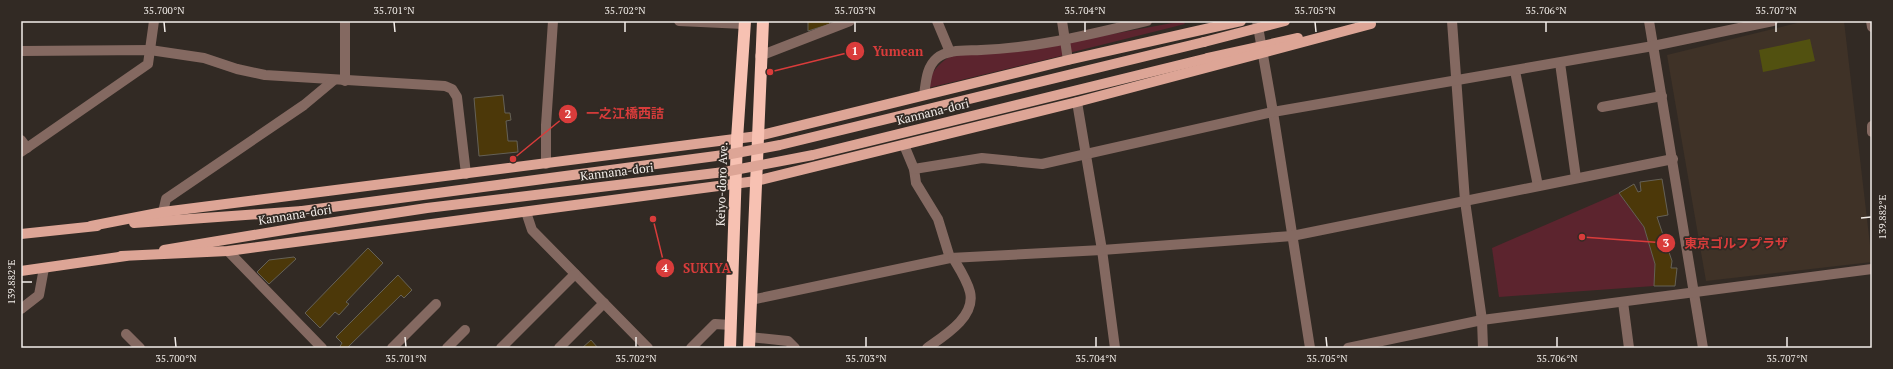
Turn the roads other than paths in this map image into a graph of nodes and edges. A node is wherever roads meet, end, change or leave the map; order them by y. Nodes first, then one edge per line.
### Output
1 (154, 21) edge
2 (345, 21) edge
3 (553, 21) edge
4 (679, 21) edge
5 (763, 21) edge
6 (850, 21) edge
7 (937, 21) edge
8 (1062, 21) edge
9 (1147, 21) edge
10 (1241, 21) edge
11 (1285, 21) edge
12 (1452, 21) edge
13 (1649, 21) edge
14 (1773, 21) edge
15 (1871, 21) edge
16 (1376, 22) edge
17 (744, 23) edge
18 (1258, 25) edge
19 (1872, 27) edge
20 (1066, 41) junction
21 (1653, 46) junction
22 (1262, 49) junction
23 (150, 50) junction
24 (21, 51) edge
25 (950, 52) junction
26 (760, 56) junction
27 (1068, 60) junction
28 (1560, 63) junction
29 (1515, 71) junction
30 (334, 80) junction
31 (345, 81) junction
32 (1457, 81) junction
33 (924, 95) junction
34 (1662, 96) junction
35 (1077, 102) junction
36 (1602, 107) dead end
37 (1273, 112) junction
38 (1872, 126) edge
39 (1872, 132) edge
40 (758, 136) junction
41 (737, 139) junction
42 (904, 145) junction
43 (23, 147) edge
44 (1086, 154) junction
45 (1673, 159) junction
46 (546, 164) junction
47 (914, 168) junction
48 (466, 174) junction
49 (1576, 178) junction
50 (756, 181) junction
51 (736, 184) junction
52 (1538, 186) junction
53 (1465, 200) junction
54 (163, 212) junction
55 (526, 212) junction
56 (91, 226) junction
57 (21, 234) edge
58 (1292, 236) junction
59 (1102, 250) junction
60 (228, 251) junction
61 (121, 256) junction
62 (952, 258) junction
63 (44, 268) junction
64 (1872, 270) edge
65 (21, 271) edge
66 (575, 274) junction
67 (1694, 293) junction
68 (751, 300) junction
69 (604, 302) junction
70 (1622, 302) junction
71 (436, 304) dead end
72 (21, 309) edge
73 (1482, 320) junction
74 (731, 325) junction
75 (465, 330) dead end
76 (126, 334) dead end
77 (749, 343) edge
78 (140, 348) edge
79 (322, 348) edge
80 (392, 348) edge
81 (446, 348) edge
82 (501, 348) edge
83 (559, 348) edge
84 (648, 348) edge
85 (691, 348) edge
86 (730, 348) edge
87 (795, 348) edge
88 (927, 348) edge
89 (1115, 348) edge
90 (1310, 348) edge
91 (1348, 348) edge
92 (1482, 348) edge
93 (1629, 348) edge
94 (1703, 348) edge

1 - 23 street
2 - 31 street
3 - 46 street
4 - 17 street
5 - 26 highway
6 - 26 street
7 - 25 street
8 - 20 street
9 - 20 street
10 - 27 main road
11 - 18 main road, Kannana-dori
12 - 32 street
13 - 21 street
14 - 21 street
15 - 19 street
16 - 22 main road
17 - 41 highway, Keiyo-doro Ave.
18 - 22 street
18 - 56 main road, Kannana-dori, bridge
20 - 25 street
20 - 27 street
21 - 28 street
21 - 34 street
22 - 35 main road
22 - 37 street
22 - 61 main road, Kannana-dori, bridge
23 - 24 street
23 - 30 street
23 - 43 street
25 - 33 street
26 - 40 highway
27 - 33 main road
28 - 29 street
28 - 49 street
29 - 32 street
29 - 52 street
30 - 31 street
30 - 54 street
31 - 48 street
32 - 37 street
32 - 53 street
33 - 40 main road
34 - 36 street
34 - 45 street
35 - 42 main road
35 - 44 street
37 - 44 street
37 - 58 street
38 - 39 street
40 - 41 main road
40 - 50 highway
41 - 46 main road
41 - 51 highway, Keiyo-doro Ave.
42 - 47 street
42 - 50 main road
44 - 47 street
44 - 59 street
45 - 49 street
45 - 67 street
46 - 48 main road
47 - 62 street
48 - 54 main road
49 - 52 street
50 - 51 main road
50 - 68 highway
51 - 55 main road
51 - 74 highway, Keiyo-doro Ave.
52 - 53 street
53 - 58 street
53 - 73 street
54 - 56 main road
55 - 60 main road
55 - 66 street
56 - 57 main road, Kannana-dori
58 - 59 street
58 - 90 street
59 - 62 street
59 - 89 street
60 - 61 main road
60 - 79 street
61 - 63 main road, Kannana-dori
62 - 68 street
62 - 88 street
63 - 65 main road, Kannana-dori
63 - 72 street
64 - 67 street
66 - 69 street
66 - 82 street
67 - 70 street
67 - 94 street
68 - 77 highway
69 - 83 street
69 - 84 street
70 - 73 street
70 - 93 street
71 - 80 street
73 - 91 street
73 - 92 street
74 - 85 street
74 - 86 highway, Keiyo-doro Ave.
75 - 81 street
76 - 78 street
77 - 87 street

